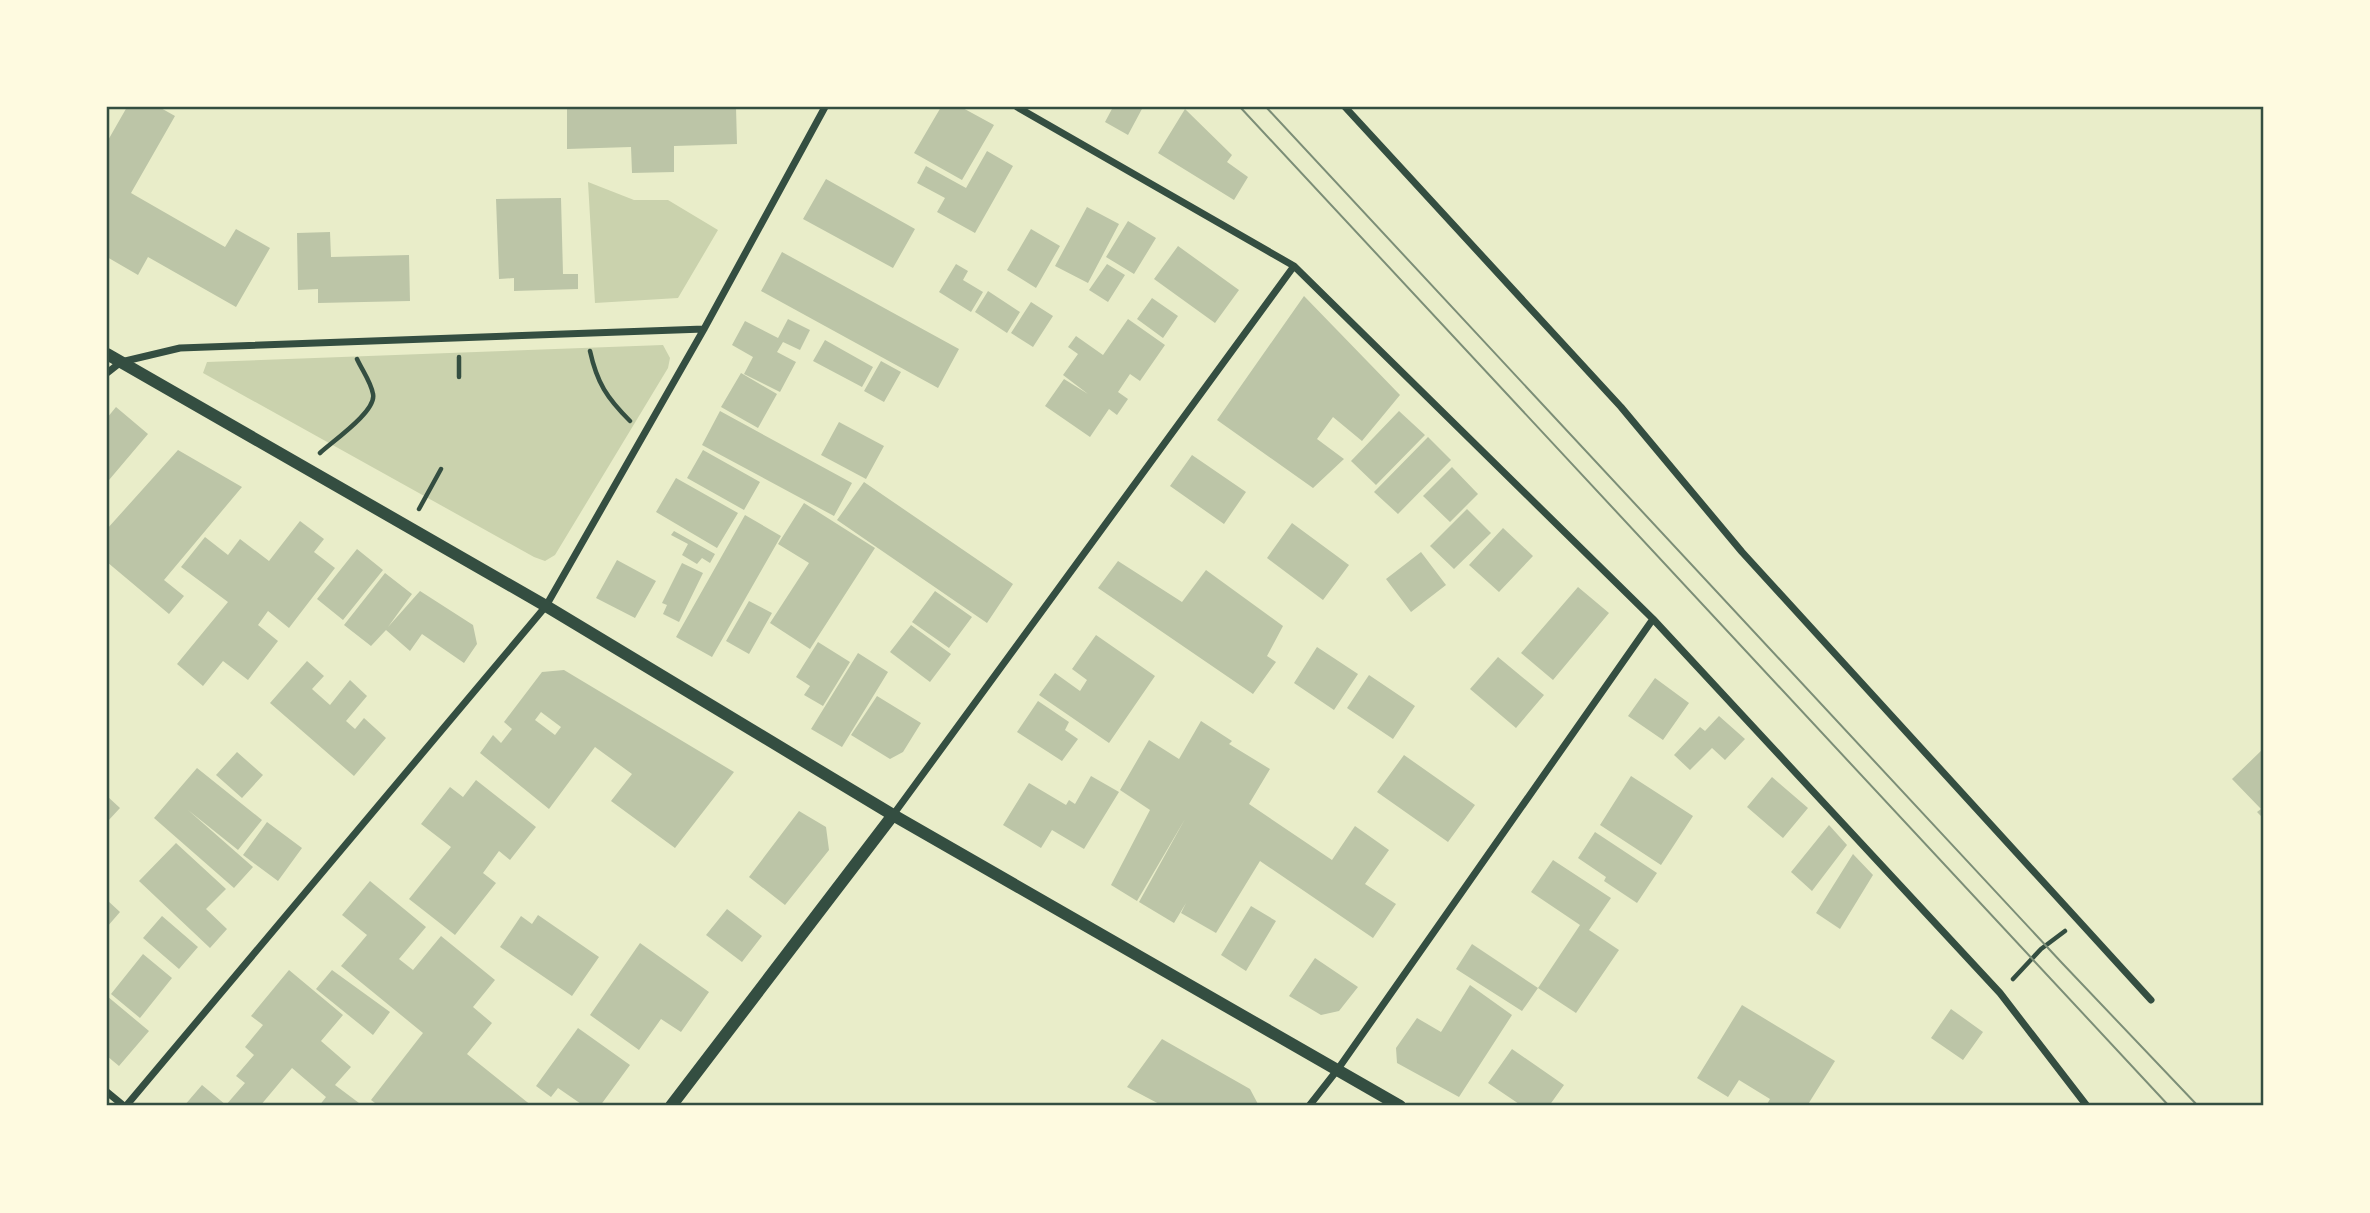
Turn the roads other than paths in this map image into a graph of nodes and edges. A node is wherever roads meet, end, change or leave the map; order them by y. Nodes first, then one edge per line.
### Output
1 (825, 107) edge
2 (1017, 107) edge
3 (1345, 107) edge
4 (1294, 266) junction
5 (704, 329) junction
6 (107, 354) edge
7 (121, 362) junction
8 (107, 373) edge
9 (546, 606) junction
10 (1653, 619) junction
11 (894, 816) junction
12 (2151, 1000) dead end
13 (1338, 1069) junction
14 (107, 1092) edge
15 (125, 1106) edge
16 (671, 1106) edge
17 (1309, 1106) edge
18 (1401, 1106) edge
19 (2087, 1106) edge

1 - 5 street
2 - 4 street
3 - 12 street
4 - 10 street
4 - 11 street
5 - 7 street
5 - 9 street
6 - 7 street
7 - 8 street
7 - 9 street
9 - 11 street
9 - 15 street
10 - 13 street
10 - 19 street
11 - 13 street
11 - 16 street
13 - 17 street
13 - 18 street
14 - 15 street

